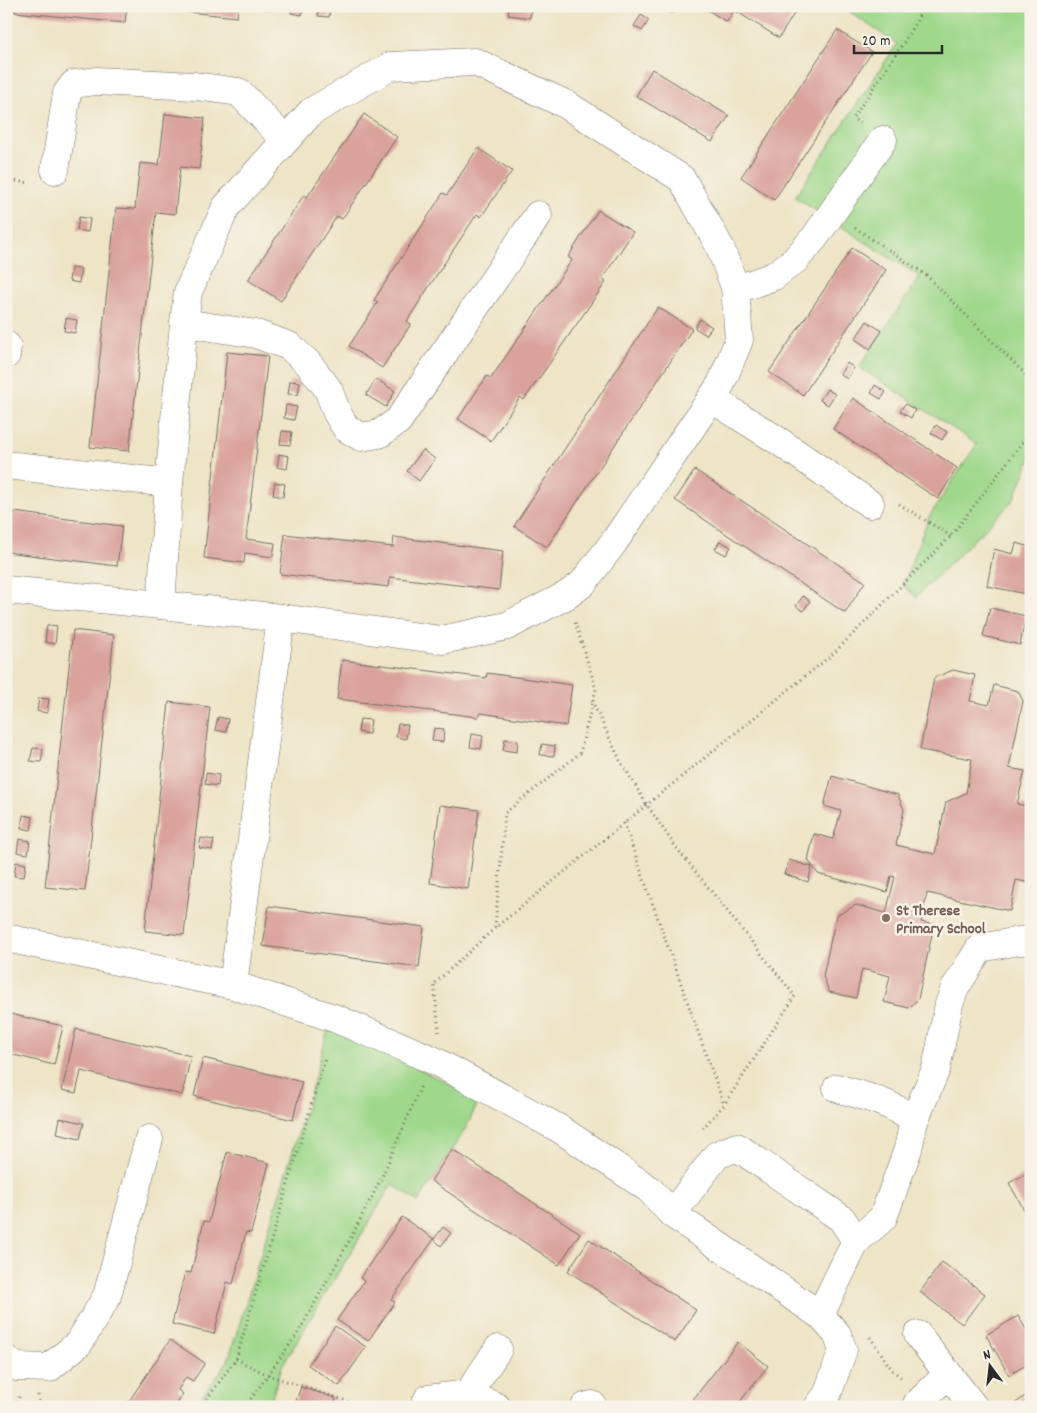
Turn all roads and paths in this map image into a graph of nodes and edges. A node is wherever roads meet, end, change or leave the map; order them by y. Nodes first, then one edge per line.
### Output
1 (925, 6) edge
2 (285, 140) junction
3 (883, 140) joint
4 (55, 170) dead end
5 (833, 213) junction
6 (538, 215) dead end
7 (735, 287) junction
8 (184, 322) junction
9 (1031, 380) edge
10 (712, 399) junction
11 (1031, 431) edge
12 (6, 465) edge
13 (169, 483) junction
14 (870, 504) joint
15 (951, 536) junction
16 (6, 590) edge
17 (568, 595) junction
18 (161, 605) junction
19 (281, 618) junction
20 (592, 700) junction
21 (647, 805) junction
22 (624, 823) junction
23 (495, 928) junction
24 (6, 938) edge
25 (1031, 941) edge
26 (234, 985) junction
27 (325, 1059) dead end
28 (433, 1060) junction
29 (837, 1088) dead end
30 (724, 1105) junction
31 (914, 1121) junction
32 (699, 1133) dead end
33 (148, 1139) dead end
34 (672, 1214) junction
35 (856, 1241) junction
36 (828, 1325) junction
37 (918, 1335) dead end
38 (498, 1349) dead end
39 (6, 1359) edge
40 (236, 1359) junction
41 (948, 1374) junction
42 (268, 1375) junction
43 (912, 1393) joint
44 (468, 1394) junction
45 (200, 1407) edge
46 (245, 1407) edge
47 (365, 1407) edge
48 (424, 1407) edge
49 (497, 1407) edge
50 (818, 1407) edge
51 (974, 1407) edge

1 - 3 path
2 - 4 street
2 - 7 street
2 - 8 street
3 - 5 street
5 - 7 street
5 - 9 path
6 - 8 street
7 - 10 street
8 - 13 street
10 - 14 street
10 - 17 street
11 - 15 path
12 - 13 street
13 - 18 street
14 - 15 path
15 - 21 path
16 - 18 street
17 - 19 street
17 - 20 path
18 - 19 street
19 - 26 street
20 - 21 path
20 - 23 path
21 - 22 path
21 - 30 path
22 - 23 path
22 - 30 path
23 - 28 path
24 - 26 street
25 - 31 street
26 - 28 street
27 - 40 path
28 - 34 street
28 - 42 path
29 - 31 street
30 - 32 path
31 - 35 street
33 - 39 street
34 - 35 street
34 - 36 street
35 - 36 street
36 - 43 path
36 - 50 street
37 - 41 street
38 - 44 street
40 - 42 path
40 - 45 path
41 - 43 street
41 - 51 street
42 - 46 path
42 - 47 path
44 - 48 street
44 - 49 street

